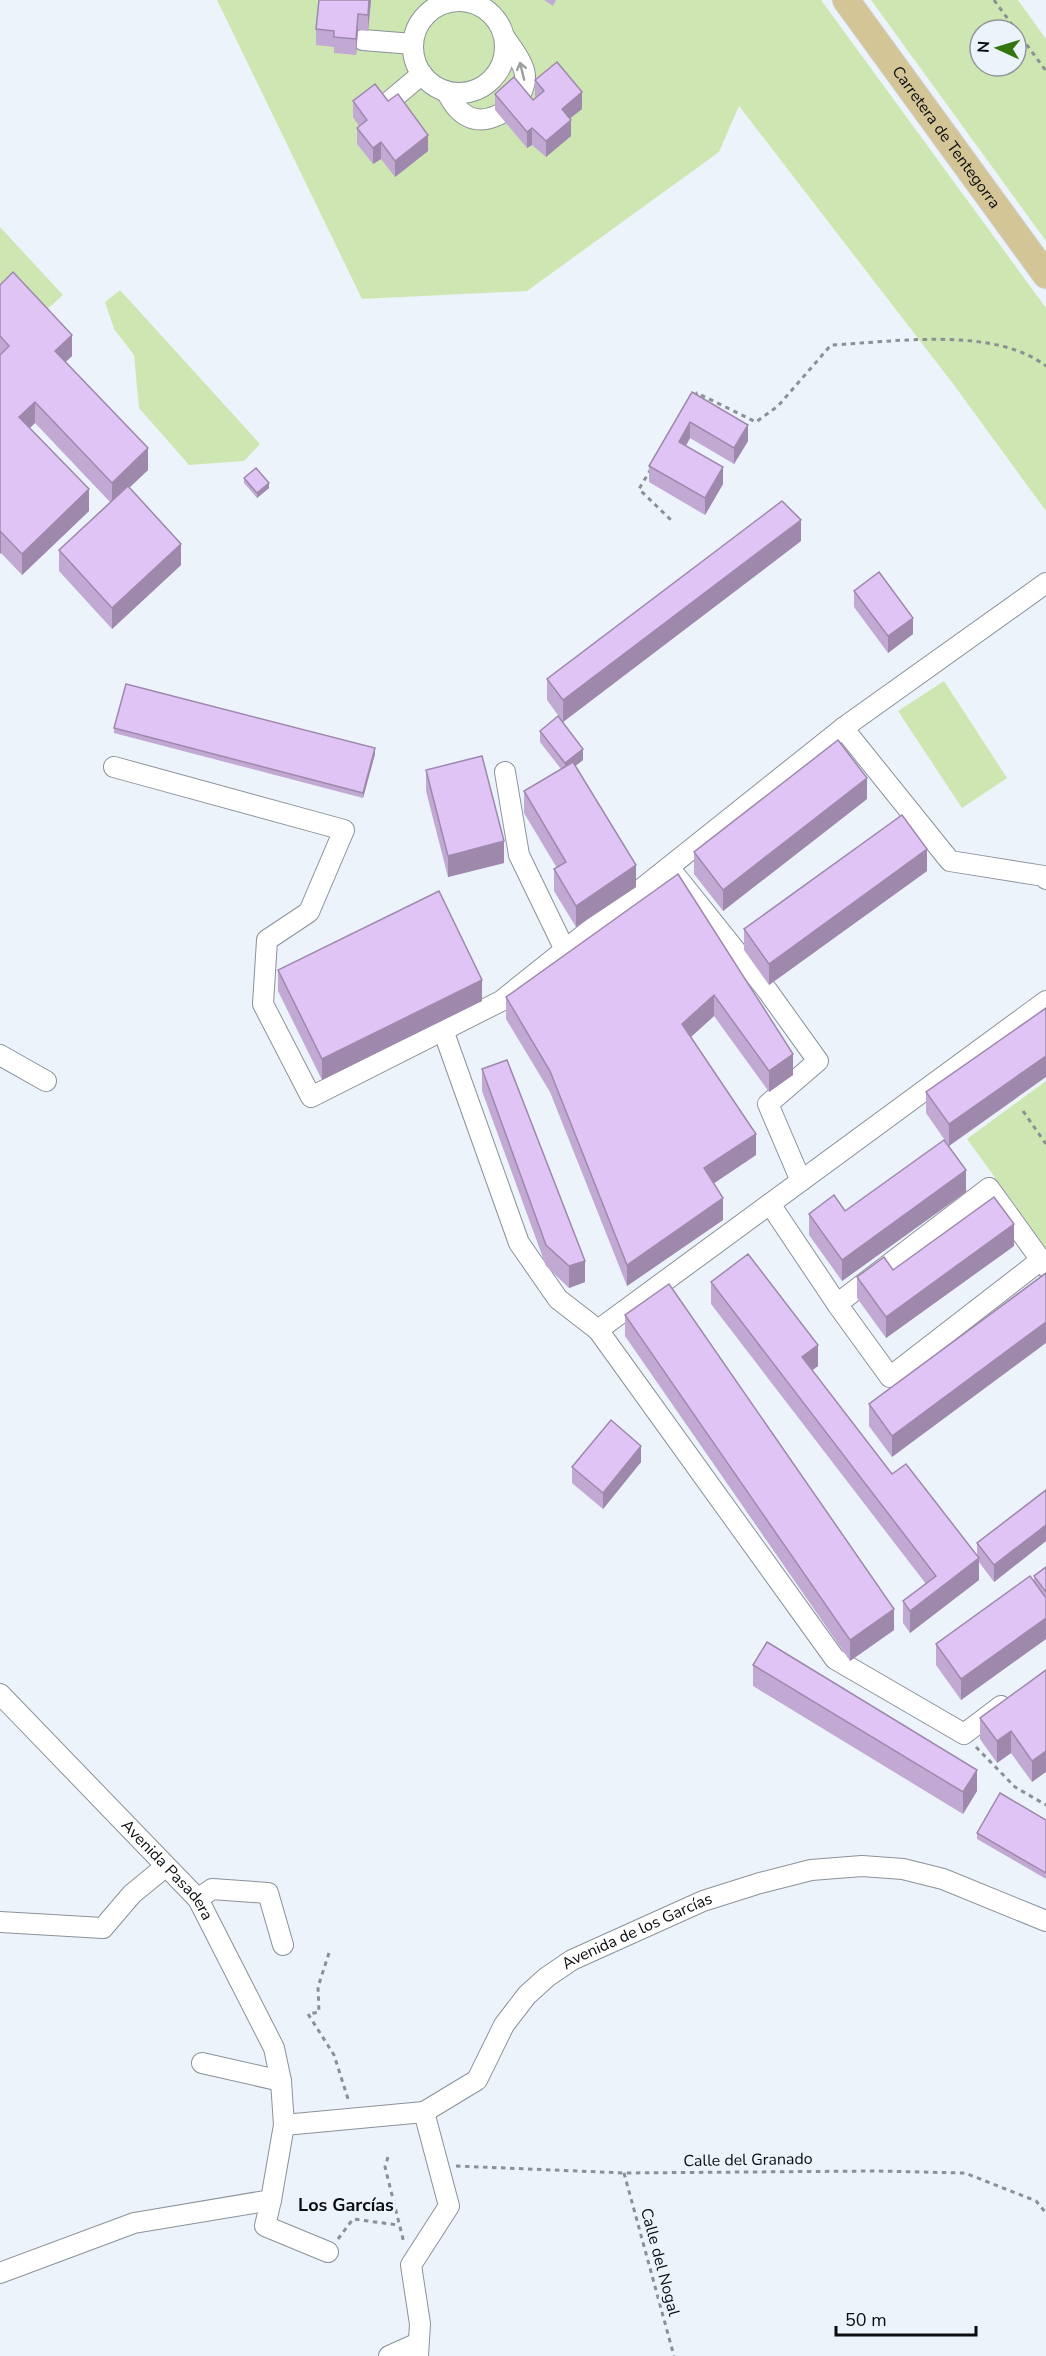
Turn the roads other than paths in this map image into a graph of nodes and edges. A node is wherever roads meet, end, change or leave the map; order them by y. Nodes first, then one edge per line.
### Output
1 (846, 0) edge
2 (437, 3) edge
3 (487, 4) edge
4 (505, 39) junction
5 (363, 40) dead end
6 (413, 44) junction
7 (422, 74) junction
8 (446, 91) junction
9 (384, 106) edge
10 (1046, 275) edge
11 (1046, 583) edge
12 (843, 728) junction
13 (114, 767) dead end
14 (505, 772) dead end
15 (669, 867) junction
16 (1046, 879) edge
17 (565, 950) junction
18 (1046, 1000) edge
19 (443, 1030) junction
20 (0, 1055) edge
21 (46, 1081) dead end
22 (801, 1181) junction
23 (770, 1204) junction
24 (1043, 1263) edge
25 (837, 1304) junction
26 (598, 1330) junction
27 (1019, 1693) edge
28 (0, 1694) edge
29 (165, 1867) junction
30 (198, 1899) junction
31 (1046, 1921) edge
32 (0, 1922) edge
33 (283, 1945) dead end
34 (202, 2063) dead end
35 (281, 2081) junction
36 (424, 2112) junction
37 (284, 2124) junction
38 (271, 2200) junction
39 (328, 2252) road end
40 (0, 2273) edge
41 (418, 2349) edge
42 (389, 2356) edge

1 - 10 main road, Carretera de Tentegorra
2 - 3 street
2 - 6 street
3 - 4 street
4 - 8 street
8 -> 4 street
5 - 6 street
6 - 7 street
7 - 8 street
7 - 9 street
11 - 12 street
12 - 15 street
12 - 16 street
13 - 19 street
14 - 17 street
15 - 17 street
15 - 22 street
17 - 19 street
18 - 22 street
19 - 26 street
20 - 21 street
22 - 23 street
23 - 25 street
23 - 26 street
24 - 25 street
24 - 25 street
26 - 27 street
28 - 29 street, Avenida Pasadera
29 - 30 street, Avenida Pasadera
29 - 32 street
30 - 33 street
30 - 35 street, Avenida Pasadera
31 - 36 street, Avenida de los Garcías
34 - 35 street
35 - 37 street, Avenida Pasadera
36 - 37 street, Avenida de los Garcías
36 - 41 street
37 - 38 street, Avenida Pasadera
38 - 39 street, Avenida Pasadera
38 - 40 street
41 - 42 street

